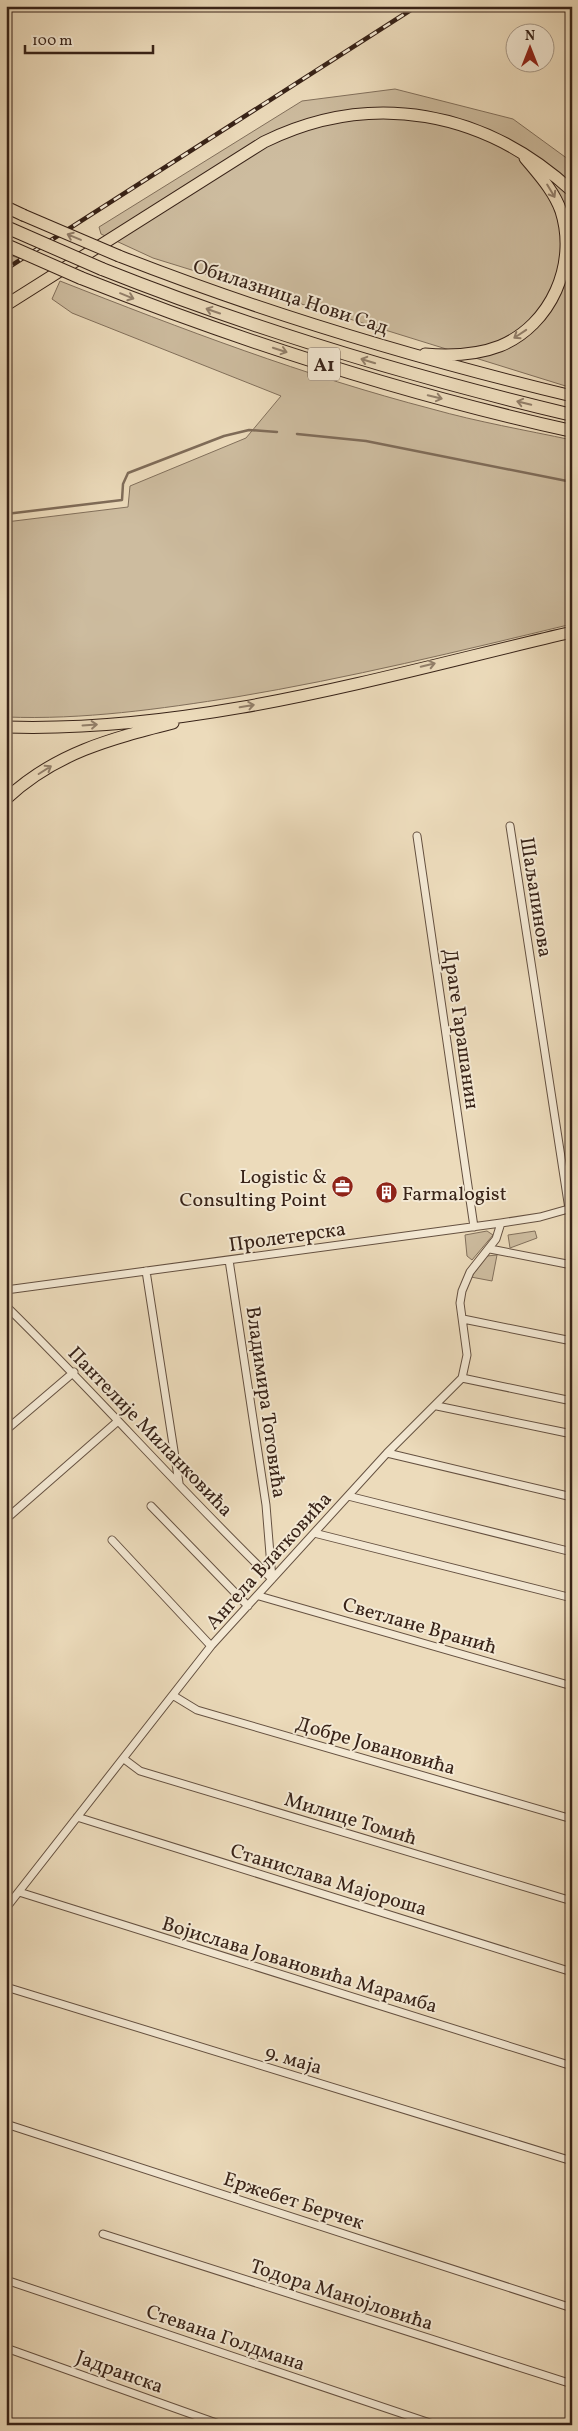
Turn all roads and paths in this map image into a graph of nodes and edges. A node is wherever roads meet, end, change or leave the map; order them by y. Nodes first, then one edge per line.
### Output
1 (521, 153) junction
2 (572, 191) edge
3 (6, 207) edge
4 (6, 227) edge
5 (6, 245) edge
6 (6, 305) edge
7 (405, 353) junction
8 (572, 396) edge
9 (572, 415) edge
10 (572, 431) edge
11 (572, 632) edge
12 (199, 714) junction
13 (6, 727) edge
14 (6, 799) edge
15 (510, 826) dead end
16 (417, 836) dead end
17 (570, 1209) edge
18 (501, 1223) junction
19 (474, 1227) junction
20 (490, 1249) junction
21 (229, 1260) junction
22 (572, 1265) edge
23 (146, 1271) junction
24 (6, 1290) edge
25 (6, 1306) edge
26 (463, 1319) junction
27 (572, 1341) edge
28 (74, 1372) junction
29 (462, 1378) junction
30 (572, 1401) edge
31 (436, 1406) junction
32 (118, 1422) junction
33 (6, 1430) edge
34 (572, 1434) edge
35 (387, 1453) junction
36 (179, 1483) junction
37 (348, 1496) junction
38 (572, 1497) edge
39 (152, 1506) dead end
40 (6, 1519) edge
41 (314, 1533) junction
42 (112, 1540) dead end
43 (572, 1552) edge
44 (272, 1579) junction
45 (259, 1596) junction
46 (572, 1598) edge
47 (248, 1606) junction
48 (211, 1646) junction
49 (572, 1686) edge
50 (174, 1696) junction
51 (124, 1759) junction
52 (77, 1817) junction
53 (572, 1819) edge
54 (19, 1892) junction
55 (572, 1901) edge
56 (6, 1908) edge
57 (572, 1972) edge
58 (6, 1987) edge
59 (572, 2066) edge
60 (6, 2124) edge
61 (572, 2161) edge
62 (103, 2234) dead end
63 (6, 2280) edge
64 (572, 2308) edge
65 (6, 2348) edge
66 (572, 2384) edge
67 (222, 2425) edge
68 (436, 2425) edge

1 - 2 main road
1 - 6 main road
1 -> 7 main road
7 -> 3 main road, Обилазница Нови Сад, bridge
9 -> 4 highway, A1, bridge
5 -> 10 highway, A1, bridge
7 - 8 main road, Обилазница Нови Сад
12 -> 11 main road
13 -> 12 main road
14 -> 12 main road
15 - 17 street, Шаљапинова
16 - 19 street, Драге Гарашанин
17 - 18 street, Пролетерска
18 - 19 street, Пролетерска
18 - 20 street
19 - 21 street, Пролетерска
20 - 22 street
20 - 26 street
21 - 23 street, Пролетерска
21 - 44 street, Владимира Тотовића
23 - 24 street, Пролетерска
23 - 36 street
25 - 28 street, Пантелије Миланковића
26 - 27 street
26 - 29 street
28 - 32 street, Пантелије Миланковића
28 - 33 street
29 - 30 street
29 - 31 street, Ангела Влатковића
31 - 34 street
31 - 35 street, Ангела Влатковића
32 - 36 street, Пантелије Миланковића
32 - 40 street
35 - 37 street, Ангела Влатковића
35 - 38 street
36 - 44 street, Пантелије Миланковића
37 - 41 street, Ангела Влатковића
37 - 43 street
39 - 47 street
41 - 44 street, Ангела Влатковића
41 - 46 street
42 - 48 street
44 - 45 street, Ангела Влатковића
45 - 47 street, Ангела Влатковића
45 - 49 street, Светлане Вранић
47 - 48 street, Ангела Влатковића
48 - 50 street, Ангела Влатковића
50 - 51 street, Ангела Влатковића
50 - 53 street, Добре Јовановића
51 - 52 street, Ангела Влатковића
51 - 55 street, Милице Томић
52 - 54 street, Ангела Влатковића
52 - 57 street, Станислава Мајороша
54 - 56 street, Ангела Влатковића
54 - 59 street, Војислава Јовановића Марамба
58 - 61 street, 9. маја
60 - 64 street, Ержебет Берчек
62 - 66 street, Тодора Манојловића
63 - 68 street, Стевана Голдмана
65 - 67 street, Јадранска

